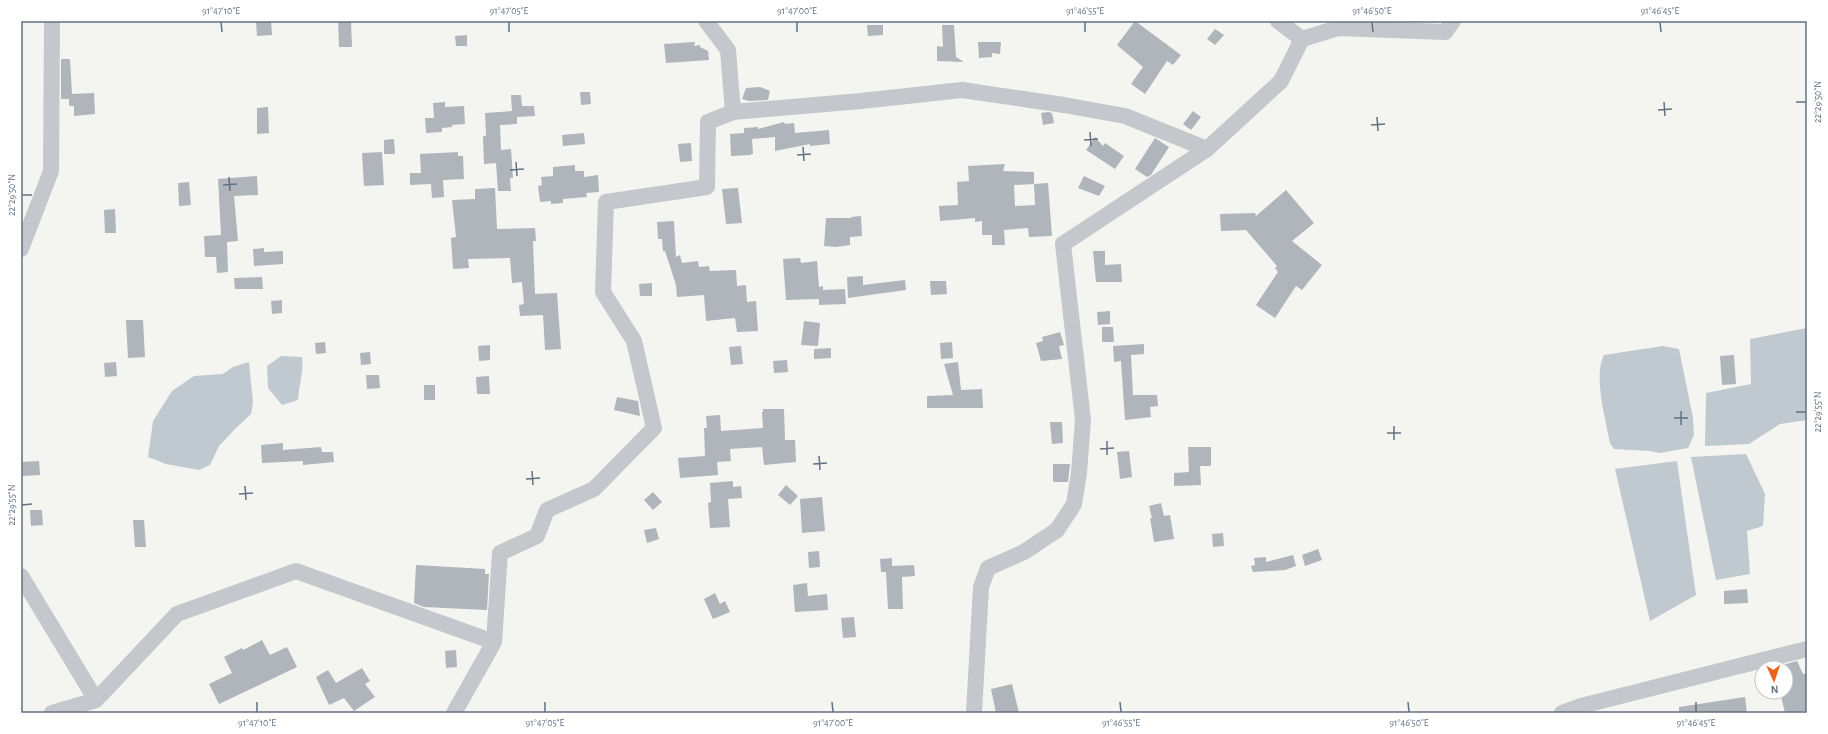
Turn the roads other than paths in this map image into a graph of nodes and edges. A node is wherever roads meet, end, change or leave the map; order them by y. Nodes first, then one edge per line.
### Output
1 (48, 21) edge
2 (706, 21) edge
3 (1278, 21) edge
4 (1453, 21) edge
5 (1302, 39) junction
6 (733, 112) junction
7 (1207, 149) junction
8 (21, 249) edge
9 (21, 576) edge
10 (494, 642) junction
11 (1807, 649) edge
12 (96, 700) junction
13 (52, 713) edge
14 (454, 713) edge
15 (974, 713) edge
16 (1562, 713) edge

1 - 8 street
2 - 6 street
3 - 5 street
4 - 5 street
5 - 7 street
6 - 7 street
6 - 10 street
7 - 15 street
9 - 12 street
10 - 12 street
10 - 14 street
11 - 16 street
12 - 13 street

